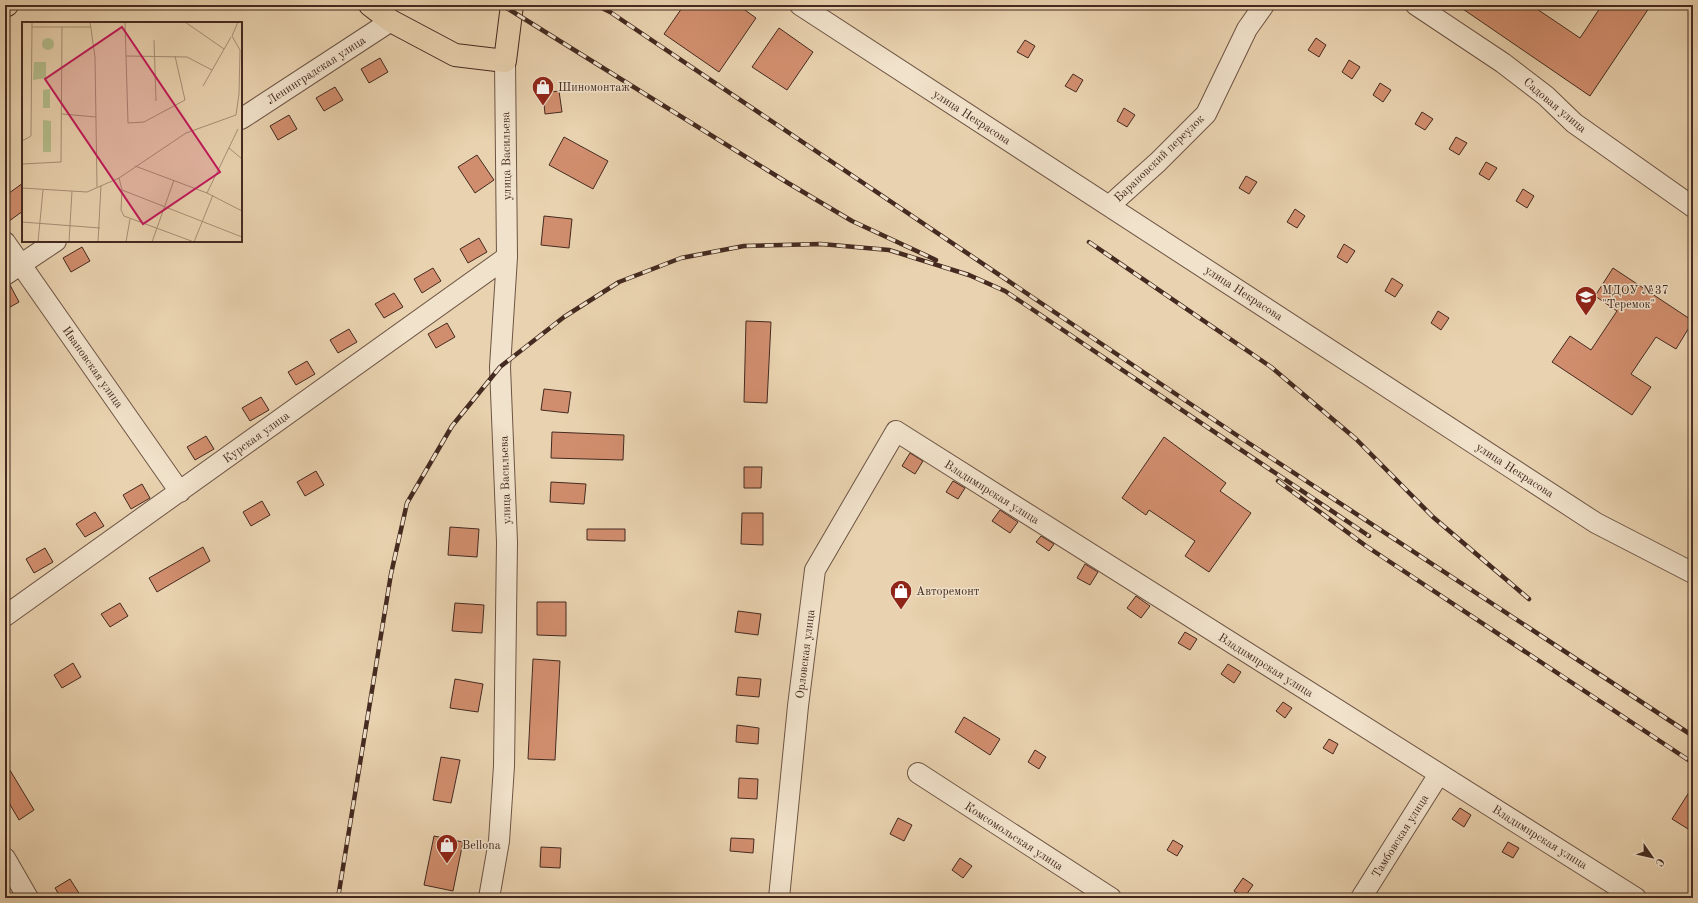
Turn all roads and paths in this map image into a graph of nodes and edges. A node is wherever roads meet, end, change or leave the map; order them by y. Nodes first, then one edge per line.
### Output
1 (370, 5) edge
2 (512, 5) edge
3 (800, 5) edge
4 (1264, 5) edge
5 (1416, 5) edge
6 (391, 20) junction
7 (505, 61) junction
8 (242, 118) edge
9 (1109, 206) junction
10 (1693, 206) edge
11 (5, 242) edge
12 (54, 242) edge
13 (507, 257) junction
14 (21, 264) junction
15 (5, 275) edge
16 (896, 432) joint
17 (180, 492) junction
18 (1693, 573) edge
19 (5, 616) edge
20 (918, 773) dead end
21 (1439, 774) junction
22 (5, 858) edge
23 (28, 898) edge
24 (489, 898) edge
25 (779, 898) edge
26 (1111, 898) edge
27 (1361, 898) edge
28 (1636, 898) edge

1 - 6 main road
2 - 7 main road
3 - 9 street, улица Некрасова
4 - 9 street, Барановский переулок
5 - 10 street, Садовая улица
6 - 7 main road
6 - 8 street, Ленинградская улица
7 - 13 street, улица Васильева
9 - 18 street, улица Некрасова
11 - 14 street, Ивановская улица
12 - 14 street
13 - 17 street, Курская улица
13 - 24 street, улица Васильева
14 - 15 street
14 - 17 street, Ивановская улица
16 - 21 street, Владимирская улица
16 - 25 street, Орловская улица
17 - 19 street, Курская улица
20 - 26 street, Комсомольская улица
21 - 27 street, Тамбовская улица
21 - 28 street, Владимирская улица
22 - 23 street

